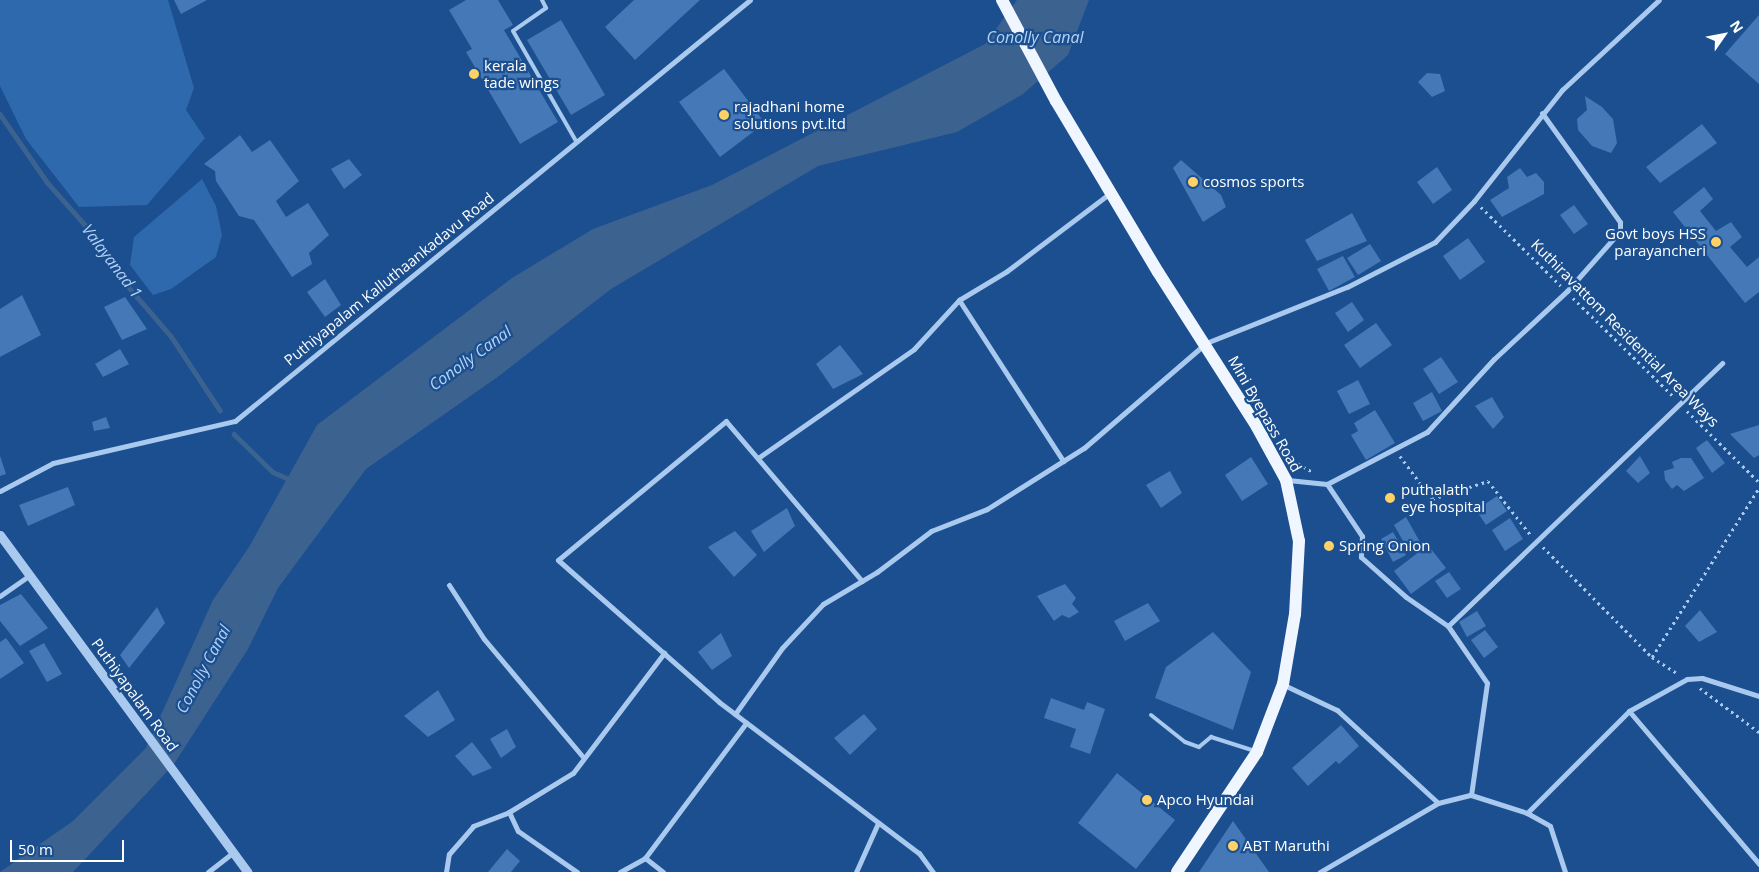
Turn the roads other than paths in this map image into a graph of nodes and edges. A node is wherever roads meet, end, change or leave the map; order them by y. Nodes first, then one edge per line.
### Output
1 (542, 0) edge
2 (750, 0) edge
3 (1002, 0) edge
4 (1659, 0) edge
5 (1542, 114) junction
6 (576, 141) junction
7 (1110, 192) junction
8 (959, 300) junction
9 (1206, 344) junction
10 (1722, 363) dead end
11 (758, 458) junction
12 (1063, 461) junction
13 (1286, 480) junction
14 (1328, 484) junction
15 (0, 491) edge
16 (0, 535) edge
17 (30, 576) junction
18 (862, 580) junction
19 (449, 585) dead end
20 (0, 596) edge
21 (1448, 626) junction
22 (664, 653) junction
23 (1283, 684) junction
24 (1759, 696) edge
25 (1628, 711) junction
26 (735, 714) junction
27 (1151, 716) dead end
28 (746, 723) junction
29 (1257, 752) junction
30 (584, 758) junction
31 (1471, 795) junction
32 (1438, 803) junction
33 (509, 812) junction
34 (1527, 813) junction
35 (878, 823) junction
36 (234, 852) junction
37 (645, 858) junction
38 (1759, 864) edge
39 (208, 872) edge
40 (248, 872) edge
41 (446, 872) edge
42 (577, 872) edge
43 (620, 872) edge
44 (663, 872) edge
45 (856, 872) edge
46 (933, 872) edge
47 (1177, 872) edge
48 (1320, 872) edge
49 (1565, 872) edge

1 - 6 lane
2 - 6 street, Puthiyapalam Kalluthaankadavu Road
3 - 7 main road, Mini Byepass Road
4 - 5 street
5 - 9 street
5 - 14 street
6 - 15 street, Puthiyapalam Kalluthaankadavu Road
7 - 8 street
7 - 9 main road, Mini Byepass Road
8 - 11 street
8 - 12 street
9 - 12 street
9 - 13 main road, Mini Byepass Road
10 - 21 street
11 - 18 street
11 - 22 street
12 - 18 street
13 - 14 street
13 - 23 main road, Mini Byepass Road
14 - 21 street
16 - 17 street, Puthiyapalam Road
17 - 20 street
17 - 36 street, Puthiyapalam Road
18 - 26 street
19 - 30 street
21 - 31 street
22 - 26 street
22 - 30 street
23 - 29 main road, Mini Byepass Road
23 - 32 street
24 - 25 street
25 - 34 street
25 - 38 street
26 - 28 street
27 - 29 lane
28 - 35 street
28 - 37 street
29 - 47 main road, Mini Byepass Road
30 - 33 street
31 - 32 street
31 - 34 street
32 - 48 street
33 - 41 street
33 - 42 street
34 - 49 street
35 - 45 street
35 - 46 street
36 - 39 street
36 - 40 street, Puthiyapalam Road
37 - 43 street
37 - 44 street

